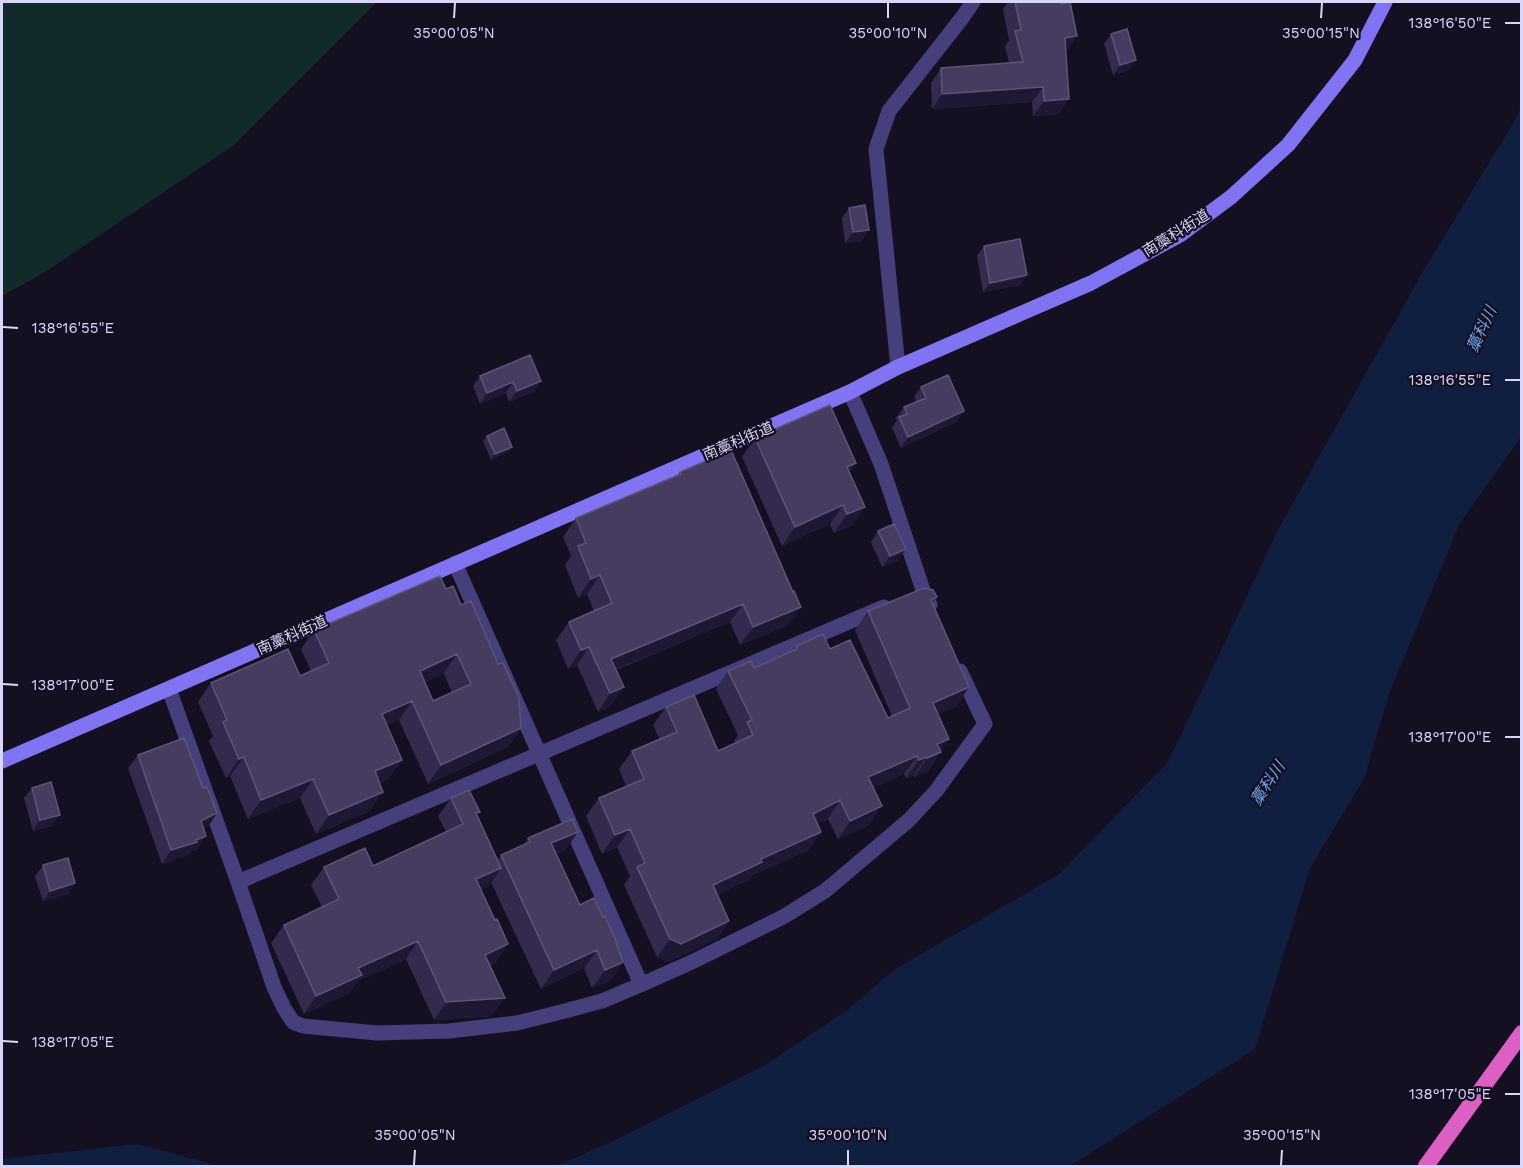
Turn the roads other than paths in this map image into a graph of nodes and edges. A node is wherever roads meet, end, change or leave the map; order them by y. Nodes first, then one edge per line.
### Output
1 (973, 2) edge
2 (1385, 2) edge
3 (898, 367) junction
4 (850, 392) junction
5 (455, 564) junction
6 (912, 595) junction
7 (938, 621) edge
8 (957, 663) edge
9 (169, 689) junction
10 (539, 754) junction
11 (2, 761) edge
12 (238, 882) junction
13 (641, 984) junction
14 (1521, 1033) edge
15 (1426, 1167) edge

1 - 3 street
2 - 3 main road, 南藁科街道
3 - 4 main road, 南藁科街道
4 - 5 main road, 南藁科街道
4 - 6 street
5 - 9 main road, 南藁科街道
5 - 10 street
6 - 7 street
6 - 10 street
8 - 13 street
9 - 11 main road, 南藁科街道
9 - 12 street
10 - 12 street
10 - 13 street
12 - 13 street
14 - 15 highway

